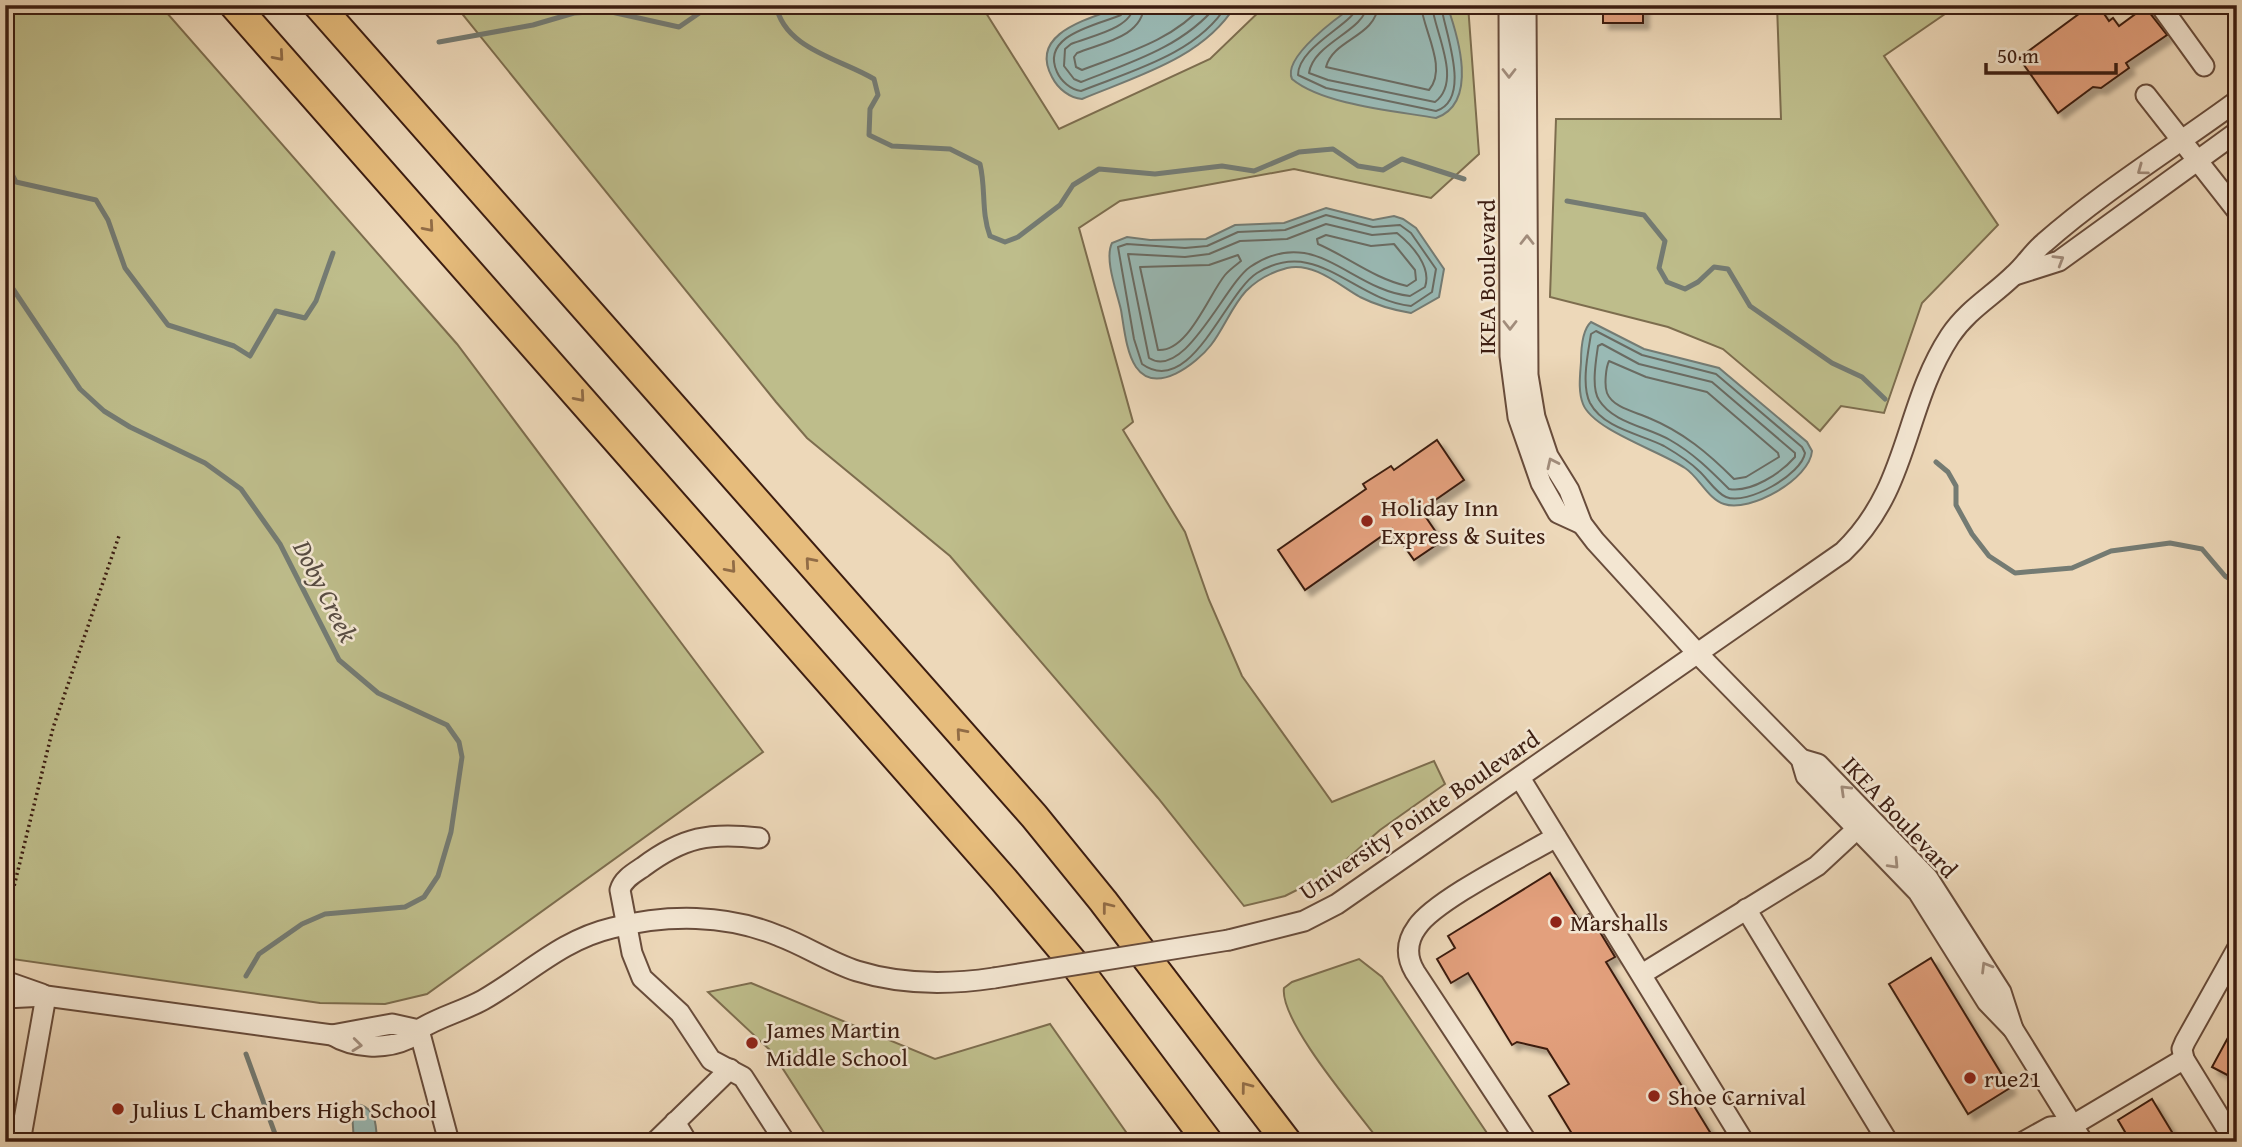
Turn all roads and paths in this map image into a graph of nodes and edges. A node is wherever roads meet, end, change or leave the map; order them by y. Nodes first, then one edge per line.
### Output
1 (234, 5) edge
2 (318, 5) edge
3 (1508, 5) edge
4 (1526, 5) edge
5 (2160, 5) edge
6 (2204, 66) dead end
7 (2146, 95) dead end
8 (2237, 101) edge
9 (2237, 132) edge
10 (2182, 141) junction
11 (2197, 160) junction
12 (2237, 211) edge
13 (2015, 275) junction
14 (1582, 524) junction
15 (120, 533) dead end
16 (1699, 654) junction
17 (1801, 759) junction
18 (1520, 778) junction
19 (1858, 828) junction
20 (1556, 837) junction
21 (758, 838) dead end
22 (1746, 909) junction
23 (5, 923) edge
24 (626, 924) junction
25 (2237, 949) edge
26 (1642, 974) junction
27 (5, 981) edge
28 (46, 996) junction
29 (5, 998) edge
30 (2013, 1029) junction
31 (419, 1030) junction
32 (2184, 1059) junction
33 (730, 1069) junction
34 (675, 1122) junction
35 (2078, 1134) edge
36 (22, 1139) edge
37 (449, 1142) edge
38 (655, 1142) edge
39 (687, 1142) edge
40 (785, 1142) edge
41 (1208, 1142) edge
42 (1287, 1142) edge
43 (1527, 1142) edge
44 (1744, 1142) edge
45 (1888, 1142) edge
46 (2023, 1142) edge
47 (2059, 1142) edge
48 (2235, 1142) edge

1 -> 41 highway
42 -> 2 highway
3 -> 14 street, IKEA Boulevard
14 -> 4 street, IKEA Boulevard
5 - 6 street
7 - 10 street
8 - 10 street, University Pointe Boulevard
9 - 11 street, University Pointe Boulevard
10 - 11 street
10 -> 13 street, University Pointe Boulevard
11 - 12 street
13 -> 11 street, University Pointe Boulevard
13 - 16 street, University Pointe Boulevard
14 - 16 street, IKEA Boulevard
15 - 23 path
16 - 17 street, IKEA Boulevard
16 - 18 street, University Pointe Boulevard
17 - 19 street, IKEA Boulevard
30 -> 17 street, IKEA Boulevard
18 - 20 street
18 - 24 street, University Pointe Boulevard, bridge
19 - 22 street
19 -> 30 street, IKEA Boulevard
20 - 26 street
20 - 43 street
21 - 24 street
22 - 26 street
22 - 45 street
24 - 31 street, University Pointe Boulevard
24 - 33 street
25 - 32 street
26 - 44 street
27 - 28 street
28 - 29 street
28 - 31 street
28 - 36 street
30 - 35 street, IKEA Boulevard
31 - 37 street
32 - 35 street
32 - 48 street
33 - 34 street
33 - 40 street
34 - 38 street
34 - 39 street
35 - 46 street
35 - 47 street

